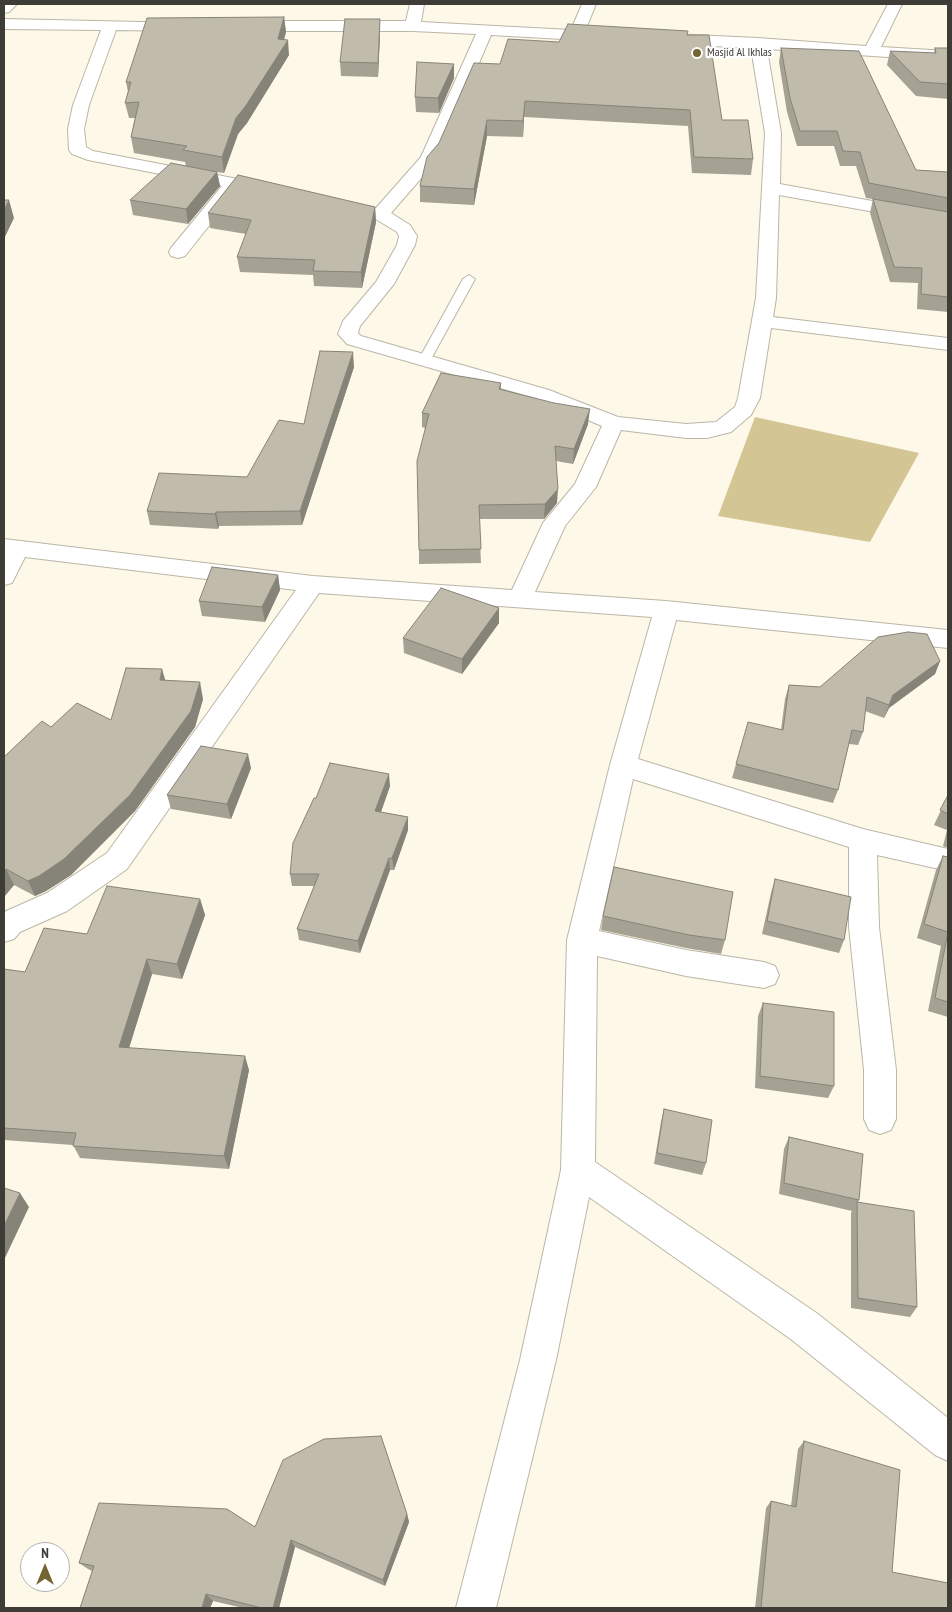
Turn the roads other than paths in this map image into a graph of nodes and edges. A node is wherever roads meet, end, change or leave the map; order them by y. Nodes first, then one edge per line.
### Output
1 (10, 4) edge
2 (417, 4) edge
3 (589, 4) edge
4 (895, 4) edge
5 (4, 9) edge
6 (4, 24) edge
7 (110, 26) junction
8 (198, 26) edge
9 (237, 26) edge
10 (412, 26) junction
11 (485, 31) junction
12 (576, 35) junction
13 (615, 37) edge
14 (653, 38) edge
15 (758, 43) junction
16 (872, 51) junction
17 (948, 56) edge
18 (235, 182) junction
19 (771, 188) junction
20 (283, 193) edge
21 (322, 202) edge
22 (380, 214) junction
23 (948, 220) edge
24 (178, 252) dead end
25 (468, 279) dead end
26 (761, 320) junction
27 (948, 344) edge
28 (425, 359) junction
29 (614, 423) junction
30 (10, 548) edge
31 (4, 577) edge
32 (313, 584) junction
33 (520, 599) junction
34 (666, 610) junction
35 (948, 638) edge
36 (623, 765) junction
37 (863, 840) junction
38 (948, 860) edge
39 (4, 930) edge
40 (582, 940) junction
41 (764, 975) dead end
42 (880, 1119) dead end
43 (578, 1170) junction
44 (948, 1442) edge
45 (476, 1608) edge

1 - 5 street
2 - 10 street
3 - 12 street
4 - 16 street
6 - 7 street
7 - 8 street
7 - 18 street
9 - 10 street
10 - 11 street
11 - 12 street
11 - 22 street
12 - 13 street
14 - 15 street
15 - 16 street
15 - 19 street
16 - 17 street
18 - 20 street
18 - 24 street
19 - 23 street
19 - 26 street
21 - 22 street
22 - 28 street
25 - 28 lane
26 - 27 street
26 - 29 street
28 - 29 street
29 - 33 street
30 - 31 street
30 - 32 street
32 - 33 street
32 - 39 street
33 - 34 street
34 - 35 street
34 - 36 street
36 - 37 street
36 - 40 street
37 - 38 street
37 - 42 street
40 - 41 street
40 - 43 street
43 - 44 street
43 - 45 street

